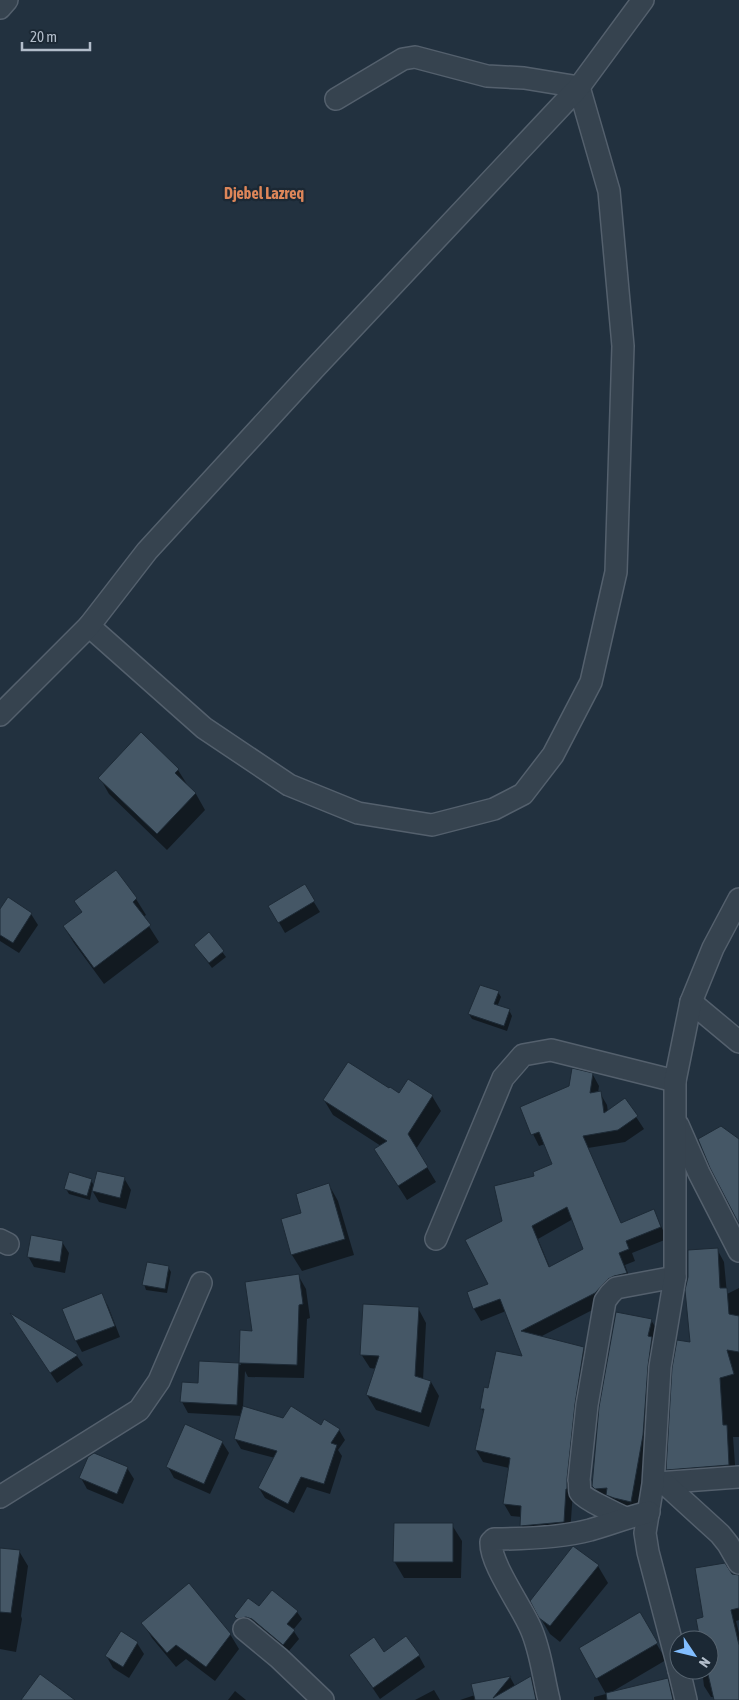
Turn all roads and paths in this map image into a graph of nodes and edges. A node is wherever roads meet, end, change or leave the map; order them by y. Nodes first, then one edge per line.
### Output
1 (7, 0) edge
2 (643, 0) edge
3 (0, 8) edge
4 (579, 86) junction
5 (336, 99) dead end
6 (89, 626) junction
7 (0, 715) edge
8 (739, 899) edge
9 (691, 1002) junction
10 (739, 1042) edge
11 (675, 1081) junction
12 (675, 1118) junction
13 (436, 1239) dead end
14 (739, 1251) edge
15 (675, 1277) junction
16 (201, 1283) dead end
17 (739, 1477) edge
18 (659, 1483) junction
19 (0, 1497) edge
20 (649, 1512) junction
21 (625, 1518) junction
22 (739, 1563) edge
23 (244, 1629) dead end
24 (669, 1632) edge
25 (681, 1680) edge
26 (323, 1700) edge
27 (549, 1700) edge
28 (686, 1700) edge

1 - 3 street
2 - 4 street
4 - 5 street
4 - 6 street
4 - 6 street
6 - 7 street
8 - 9 street
9 - 10 street
9 - 11 street
11 - 12 street
11 - 13 street
12 - 14 street
12 - 15 street
15 - 18 street
15 - 21 street
16 - 19 street
17 - 18 street
18 - 20 street
18 - 22 street
20 - 21 street
20 - 24 street
21 - 27 street
23 - 26 street
25 - 28 street

